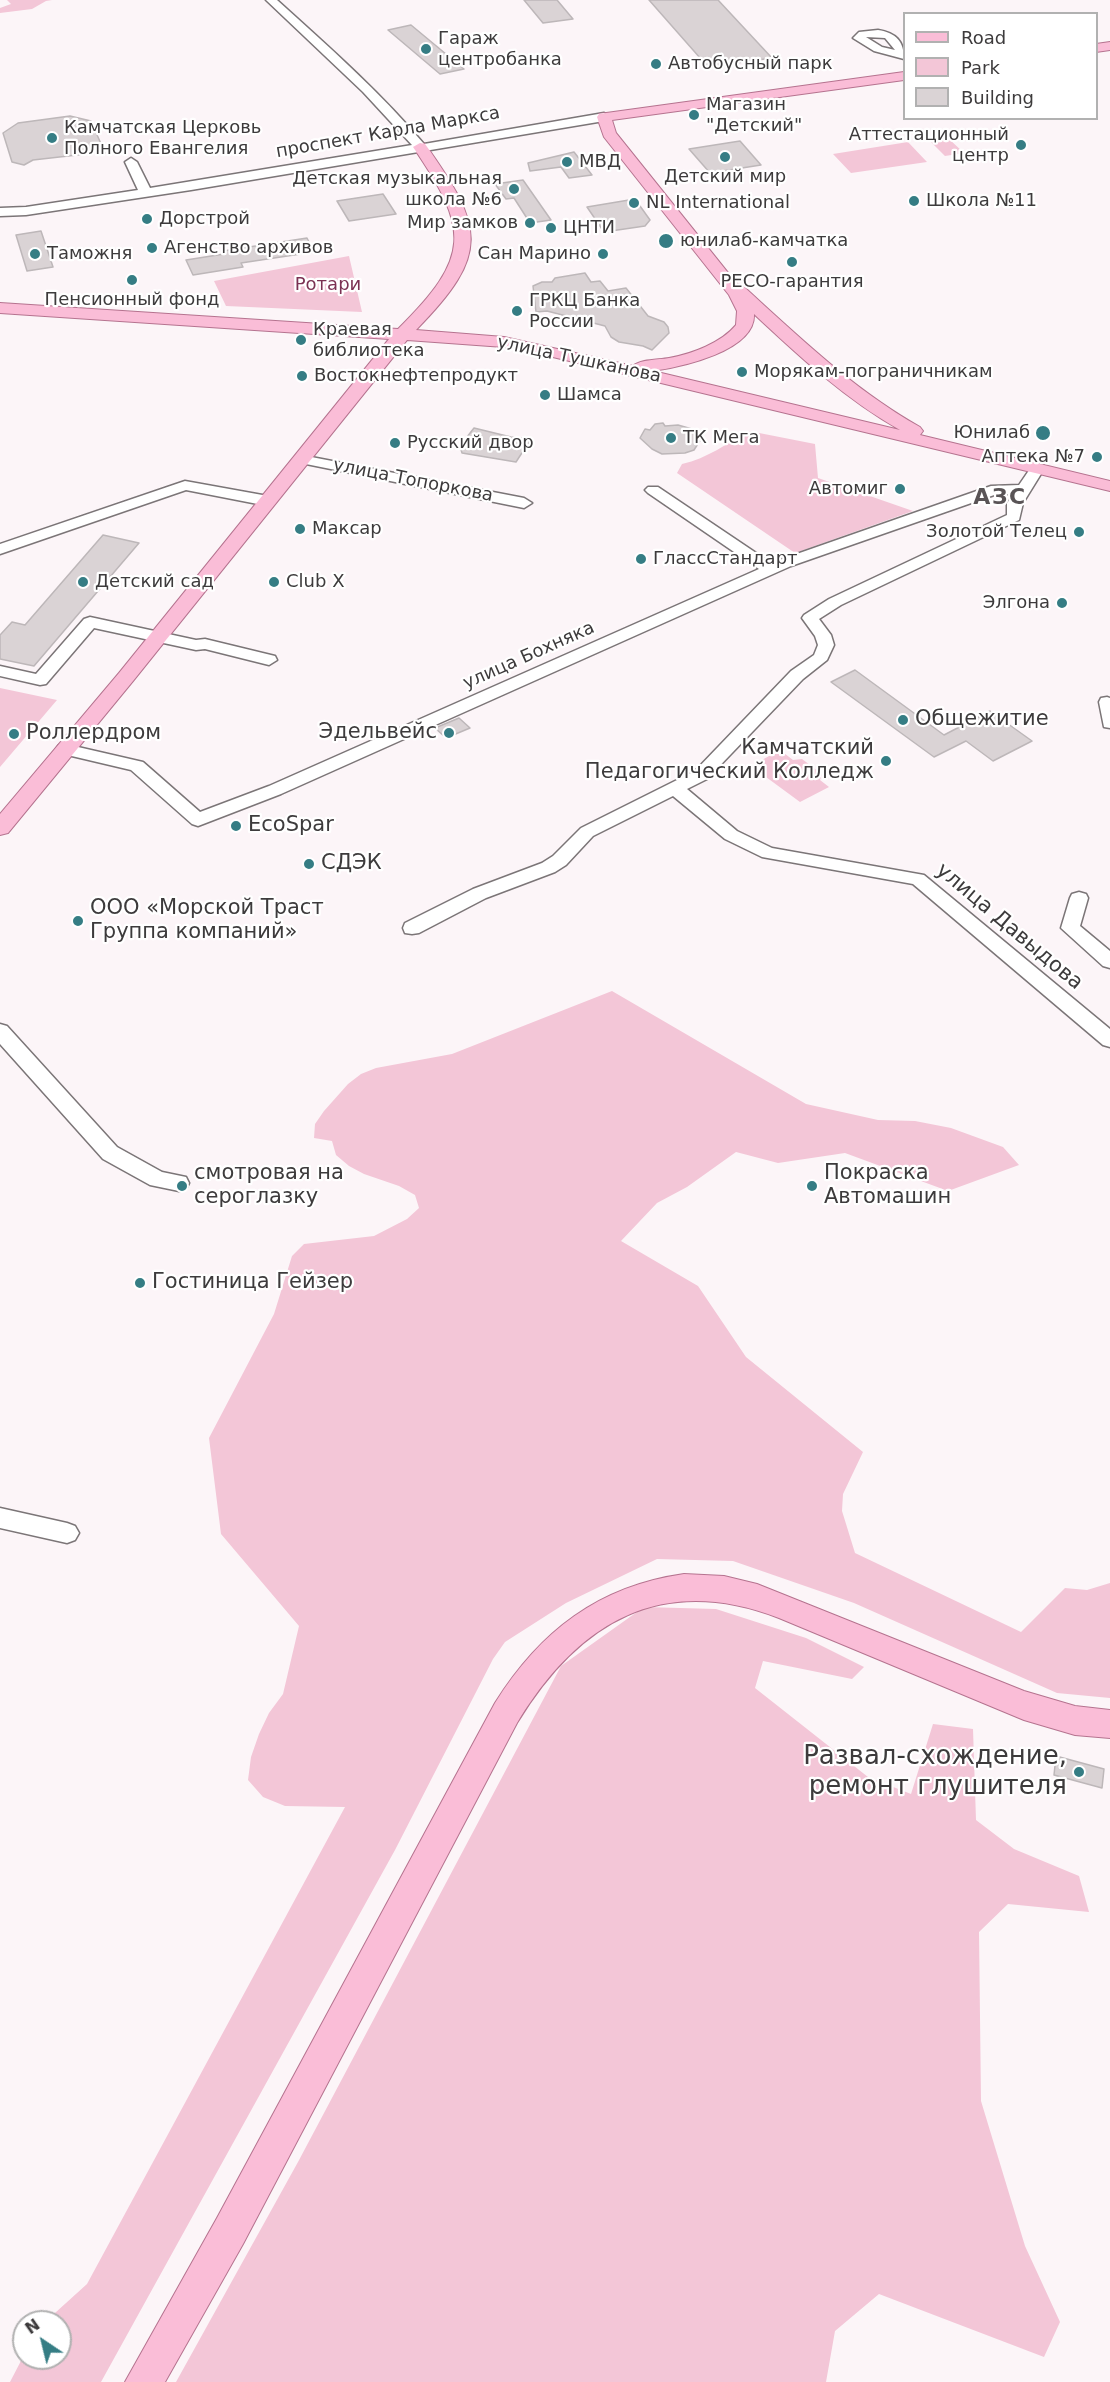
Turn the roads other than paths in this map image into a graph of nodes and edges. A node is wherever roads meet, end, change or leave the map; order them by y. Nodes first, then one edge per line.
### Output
1 (271, 0) edge
2 (903, 76) edge
3 (604, 117) junction
4 (420, 147) junction
5 (131, 162) dead end
6 (146, 193) junction
7 (0, 212) edge
8 (721, 274) junction
9 (0, 308) edge
10 (403, 333) junction
11 (623, 369) junction
12 (934, 444) junction
13 (301, 459) junction
14 (1037, 469) junction
15 (1110, 486) edge
16 (653, 490) dead end
17 (1024, 490) junction
18 (268, 501) junction
19 (524, 503) dead end
20 (0, 549) edge
21 (771, 570) junction
22 (157, 637) junction
23 (269, 660) dead end
24 (0, 671) edge
25 (1107, 702) dead end
26 (1110, 723) edge
27 (65, 749) junction
28 (675, 789) junction
29 (0, 828) edge
30 (1079, 898) dead end
31 (412, 928) dead end
32 (1110, 961) edge
33 (0, 1031) edge
34 (1110, 1040) edge
35 (179, 1183) dead end
36 (0, 1518) edge
37 (67, 1533) dead end
38 (1110, 1724) edge
39 (144, 2382) edge

1 - 4 street
2 - 3 main road, проспект Карла Маркса
3 - 4 street, проспект Карла Маркса
3 - 8 main road
4 - 6 street, проспект Карла Маркса
4 - 10 main road, улица Топоркова
5 - 6 street
6 - 7 street, проспект Карла Маркса
8 - 11 main road
8 - 12 main road
9 - 10 main road, улица Тушканова
10 - 11 main road, улица Тушканова
10 - 13 main road, улица Топоркова
11 - 12 main road, улица Тушканова
12 - 14 main road, улица Тушканова
13 - 18 main road, улица Топоркова
13 - 19 street, улица Топоркова
14 - 15 main road, улица Тушканова
14 - 17 street
16 - 21 street
17 - 21 street, улица Бохняка
17 - 28 street
18 - 20 street
18 - 22 main road, улица Топоркова
21 - 27 street, улица Бохняка
22 - 23 street
22 - 24 street
22 - 27 main road, улица Топоркова
25 - 26 street
27 - 29 main road, улица Топоркова
28 - 31 street
28 - 34 street, улица Давыдова
30 - 32 street, улица Давыдова
33 - 35 street
36 - 37 street
38 - 39 main road

